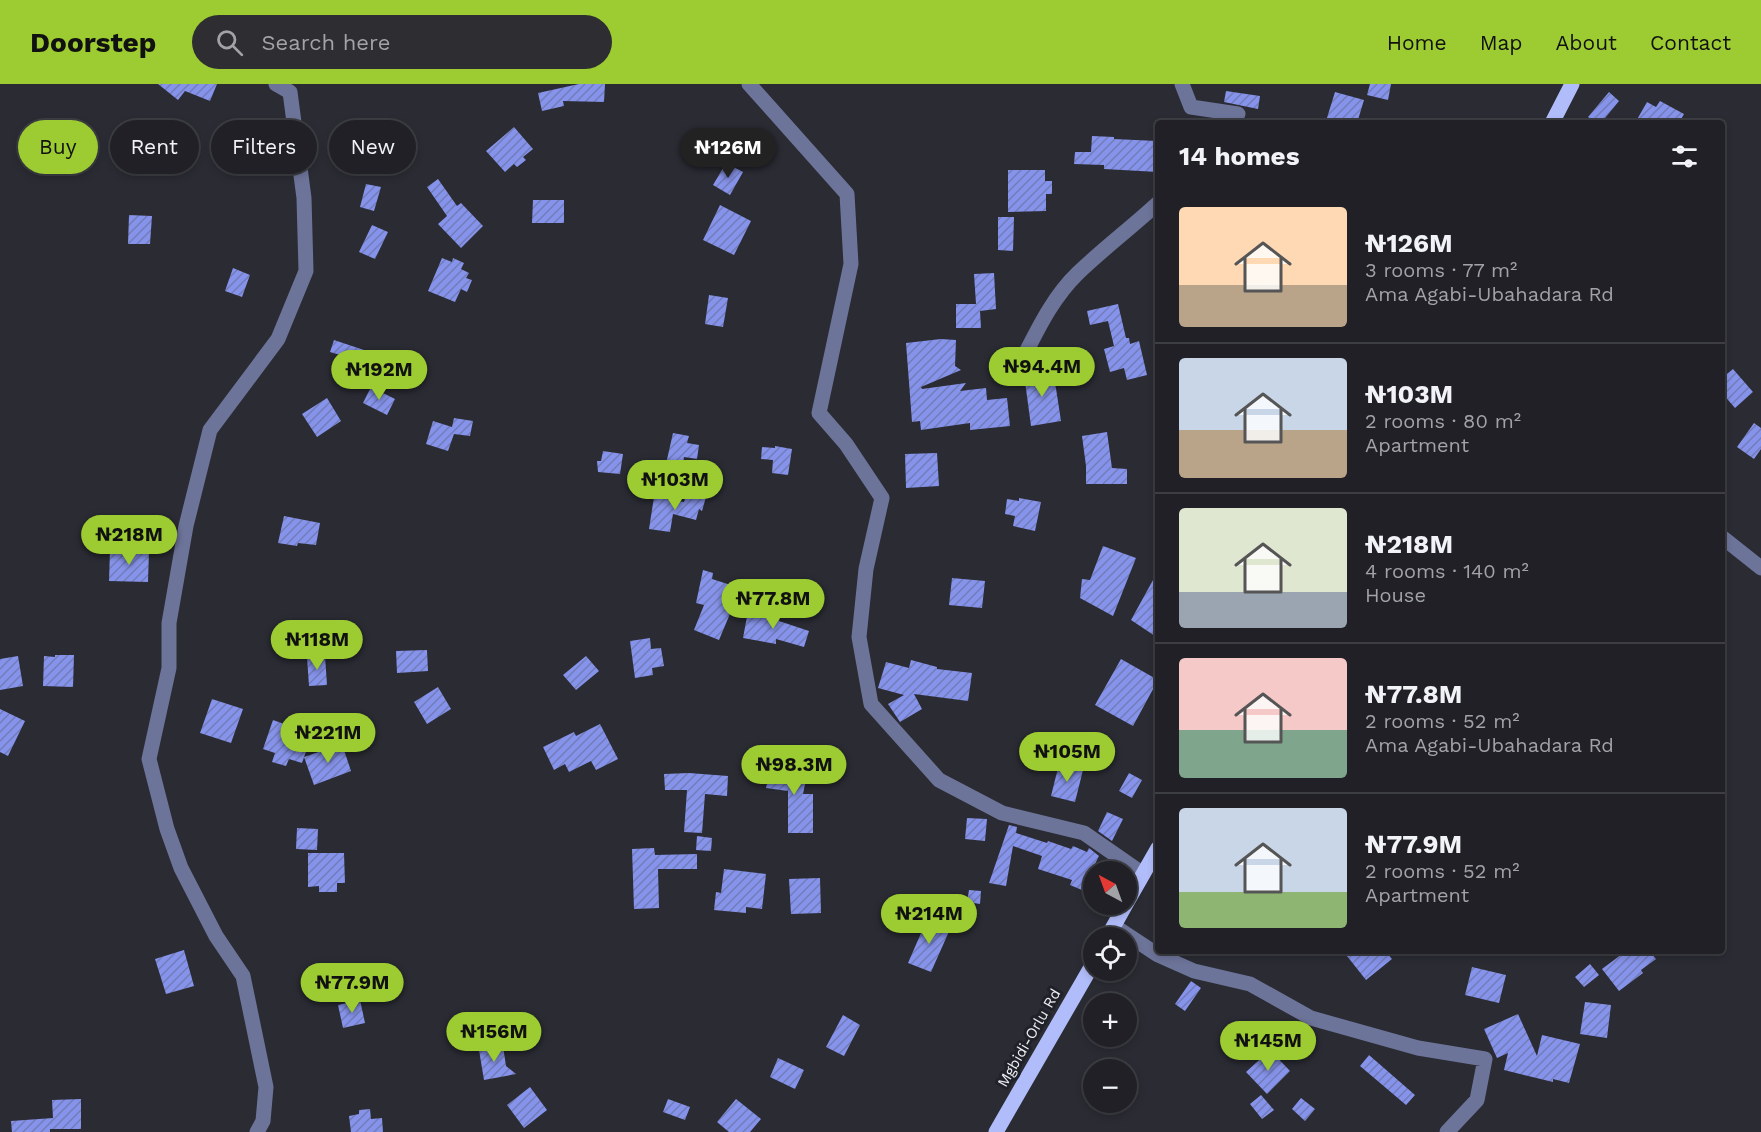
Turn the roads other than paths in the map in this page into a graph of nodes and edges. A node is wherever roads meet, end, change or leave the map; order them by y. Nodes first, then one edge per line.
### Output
1 (276, 84) edge
2 (749, 84) edge
3 (1182, 84) edge
4 (1572, 84) edge
5 (1233, 120) edge
6 (1554, 120) edge
7 (1155, 206) edge
8 (1021, 363) dead end
9 (1725, 539) edge
10 (1761, 568) edge
11 (1155, 853) edge
12 (1143, 874) junction
13 (1137, 885) edge
14 (1137, 945) edge
15 (1083, 981) edge
16 (257, 1132) edge
17 (996, 1132) edge
18 (1448, 1132) edge

1 - 16 street
2 - 12 street
3 - 5 street
4 - 6 main road
7 - 8 street
9 - 10 street
11 - 12 main road
12 - 13 main road
14 - 18 street
15 - 17 main road, Mgbidi-Orlu Rd

